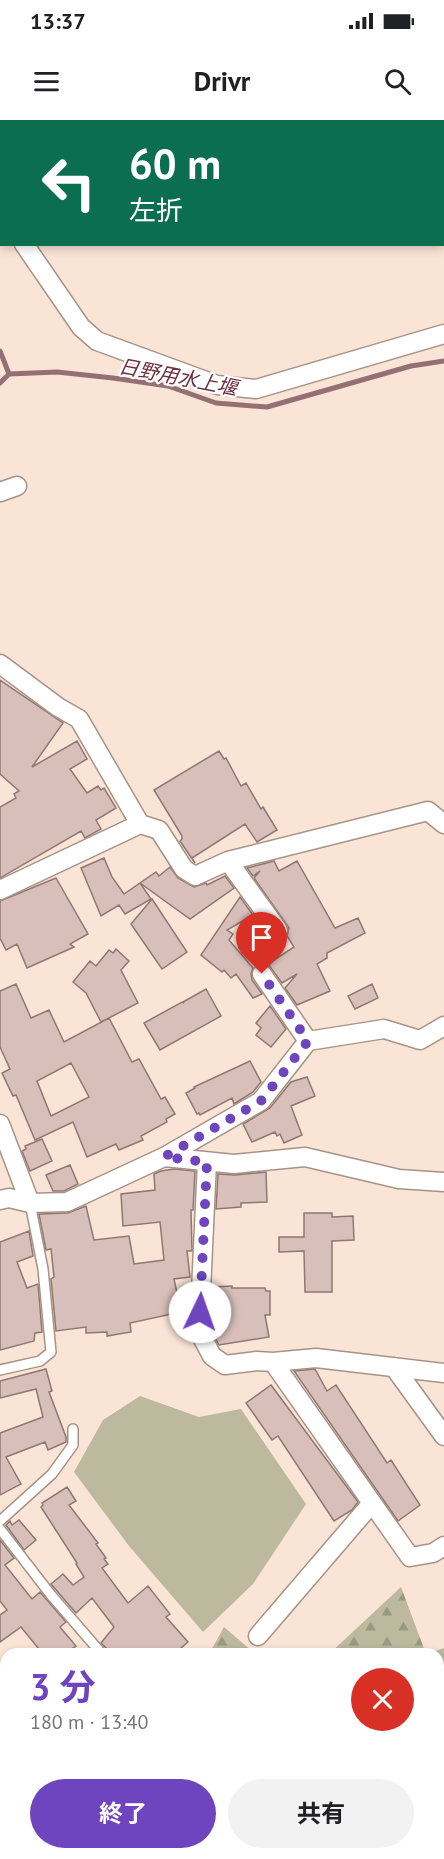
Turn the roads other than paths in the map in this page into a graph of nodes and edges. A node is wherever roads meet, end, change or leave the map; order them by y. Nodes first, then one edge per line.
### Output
1 (25, 246) edge
2 (444, 334) edge
3 (0, 664) edge
4 (140, 824) junction
5 (444, 824) edge
6 (228, 861) junction
7 (0, 890) edge
8 (278, 930) dead end
9 (262, 974) dead end
10 (444, 1026) edge
11 (308, 1041) junction
12 (0, 1124) edge
13 (164, 1157) junction
14 (207, 1162) junction
15 (444, 1182) edge
16 (0, 1200) edge
17 (30, 1203) junction
18 (273, 1362) junction
19 (394, 1367) junction
20 (0, 1370) edge
21 (444, 1373) edge
22 (73, 1429) dead end
23 (444, 1436) edge
24 (372, 1503) junction
25 (0, 1521) edge
26 (0, 1528) edge
27 (444, 1546) edge
28 (258, 1636) dead end
29 (97, 1648) edge

1 - 2 street
3 - 4 street
4 - 6 street
4 - 7 street
5 - 6 street
6 - 8 street
9 - 11 street
10 - 11 street
11 - 13 street
12 - 17 street
13 - 14 street
13 - 17 street
14 - 15 street
14 - 18 street
16 - 17 street
17 - 20 lane
18 - 19 street
18 - 24 street
19 - 21 street
19 - 23 street
22 - 25 lane
24 - 27 street
24 - 28 street
26 - 29 lane

